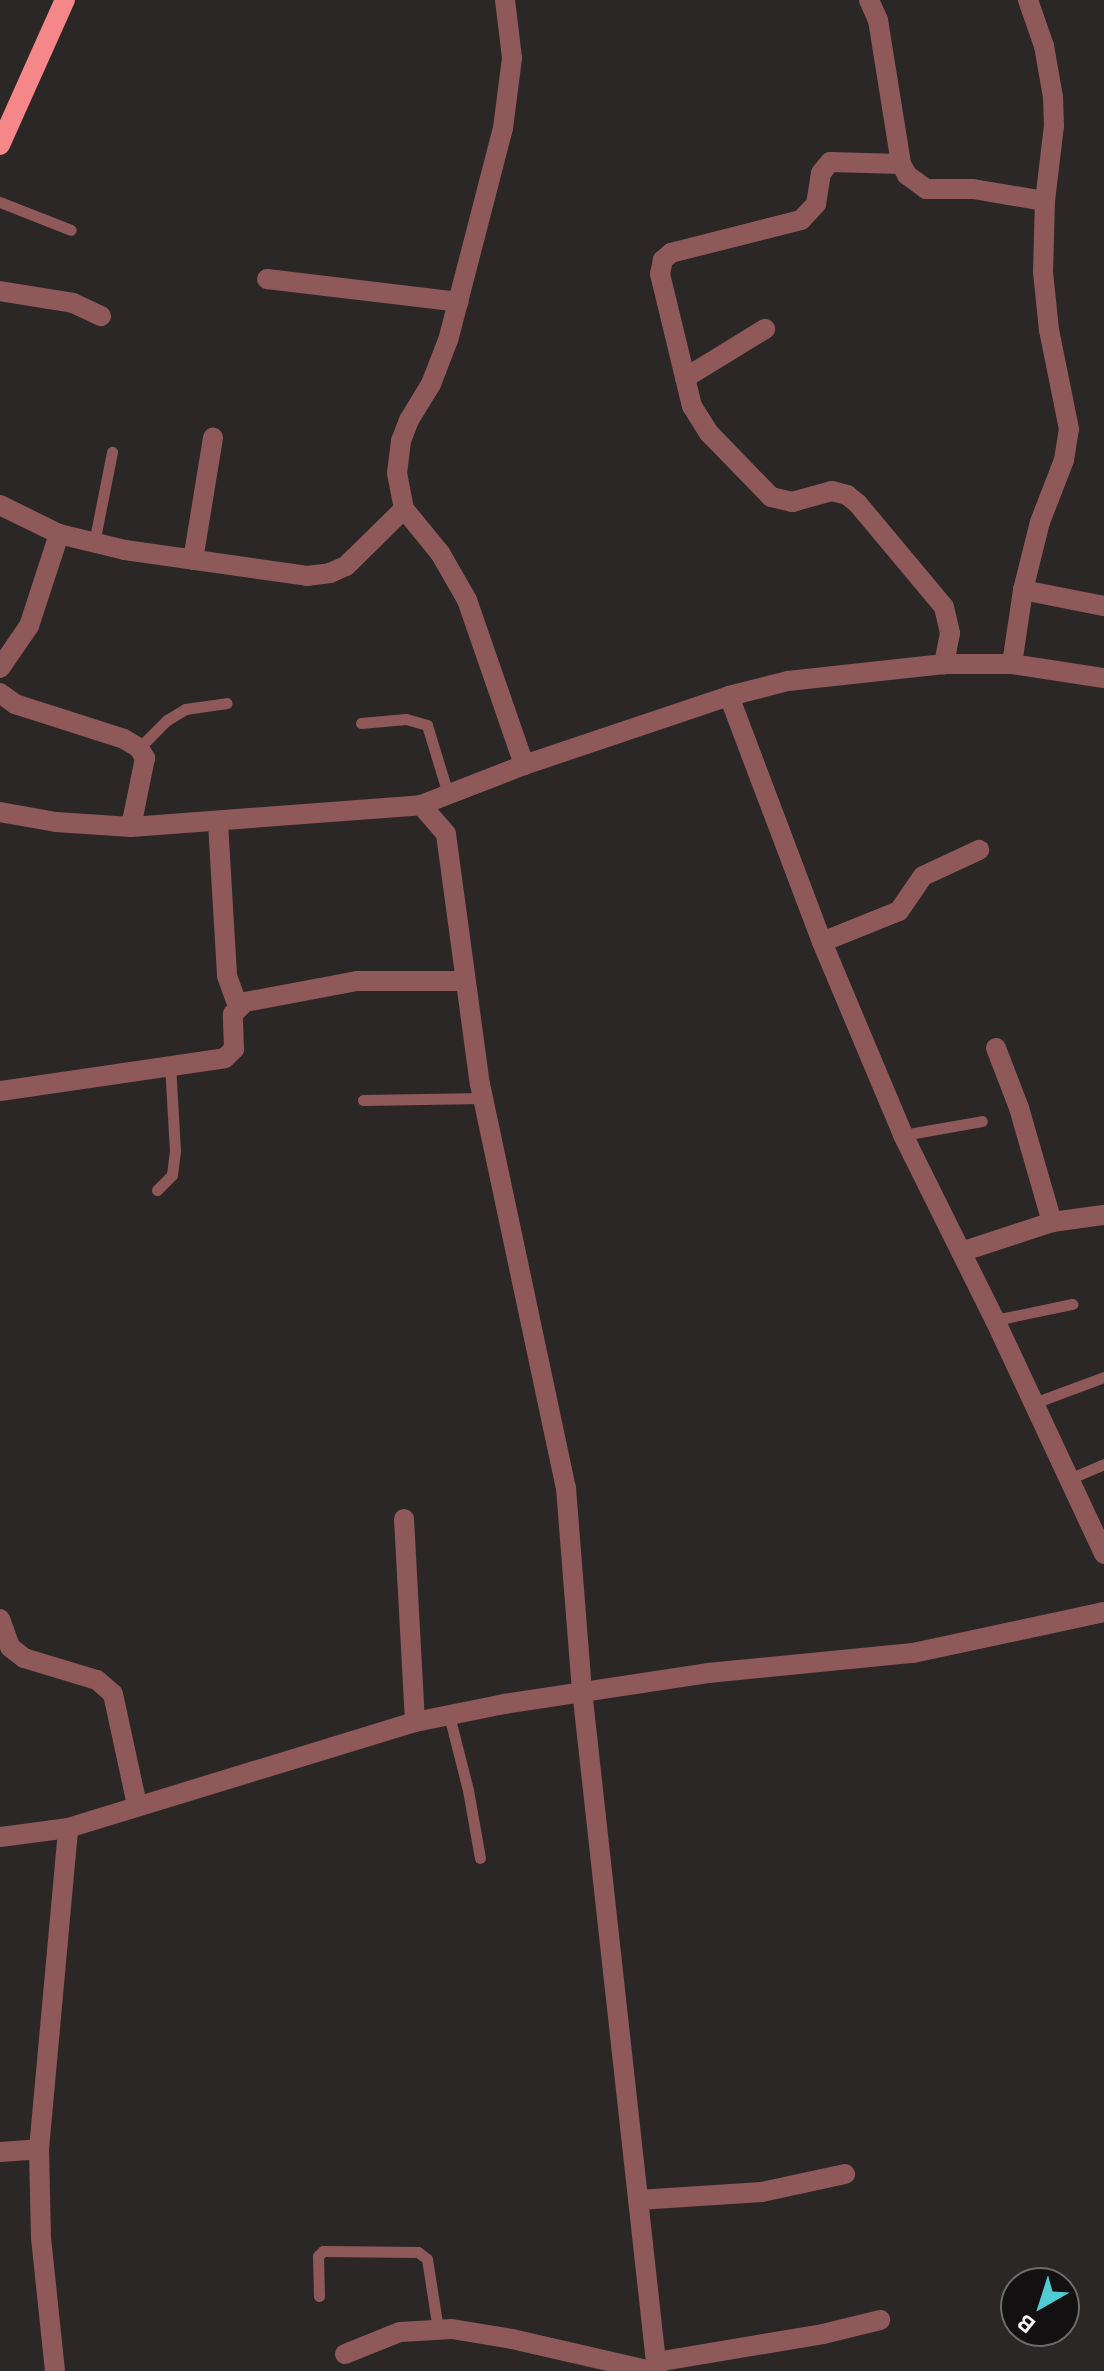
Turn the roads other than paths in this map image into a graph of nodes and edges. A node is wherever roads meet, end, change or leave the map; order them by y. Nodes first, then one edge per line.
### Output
1 (65, 0) edge
2 (505, 0) edge
3 (869, 0) edge
4 (1028, 0) edge
5 (0, 145) edge
6 (901, 164) junction
7 (1045, 201) junction
8 (0, 202) edge
9 (71, 230) dead end
10 (267, 279) dead end
11 (0, 291) edge
12 (459, 302) junction
13 (101, 316) dead end
14 (765, 329) dead end
15 (685, 378) junction
16 (213, 438) dead end
17 (112, 452) dead end
18 (0, 505) edge
19 (404, 509) junction
20 (59, 534) junction
21 (94, 543) junction
22 (193, 560) junction
23 (1023, 590) junction
24 (1104, 606) edge
25 (944, 664) junction
26 (1012, 664) junction
27 (0, 668) edge
28 (1104, 678) edge
29 (0, 693) edge
30 (729, 696) junction
31 (227, 703) dead end
32 (361, 723) dead end
33 (139, 748) junction
34 (524, 765) junction
35 (448, 794) junction
36 (421, 805) junction
37 (0, 812) edge
38 (218, 823) junction
39 (131, 827) junction
40 (979, 850) dead end
41 (822, 942) junction
42 (463, 981) junction
43 (238, 1006) junction
44 (996, 1048) dead end
45 (170, 1065) junction
46 (0, 1091) edge
47 (483, 1098) junction
48 (363, 1100) dead end
49 (982, 1121) dead end
50 (903, 1135) junction
51 (157, 1190) dead end
52 (1104, 1215) edge
53 (1052, 1222) junction
54 (961, 1252) junction
55 (1072, 1304) dead end
56 (995, 1320) junction
57 (1104, 1377) edge
58 (1034, 1403) junction
59 (1104, 1464) edge
60 (1069, 1479) junction
61 (404, 1519) dead end
62 (1104, 1554) edge
63 (1104, 1612) edge
64 (0, 1619) edge
65 (582, 1690) junction
66 (449, 1715) junction
67 (415, 1722) junction
68 (137, 1805) junction
69 (68, 1828) junction
70 (0, 1837) edge
71 (480, 1858) dead end
72 (39, 2149) junction
73 (0, 2152) edge
74 (845, 2174) dead end
75 (638, 2200) junction
76 (319, 2296) dead end
77 (880, 2320) dead end
78 (438, 2329) junction
79 (345, 2354) dead end
80 (655, 2368) edge
81 (55, 2371) edge

1 - 5 main road
2 - 12 street
3 - 6 street
4 - 7 street
6 - 7 street
6 - 15 street
7 - 23 street
8 - 9 lane
10 - 12 street
11 - 13 street
12 - 19 street
14 - 15 street
15 - 25 street
16 - 22 street
17 - 21 lane
18 - 20 street
19 - 22 street
19 - 34 street
20 - 21 street
20 - 27 street
21 - 22 street
23 - 24 street
23 - 26 street
25 - 26 street
25 - 30 street
26 - 28 street
29 - 33 street
30 - 34 street
30 - 41 street
31 - 33 lane
32 - 35 lane
33 - 39 street
34 - 35 street
35 - 36 street
36 - 38 street
36 - 42 street
37 - 39 street
38 - 39 street
38 - 43 street
40 - 41 street
41 - 50 street
42 - 43 street
42 - 47 street
43 - 45 street
44 - 53 street
45 - 46 street
45 - 51 lane
47 - 48 lane
47 - 65 street
49 - 50 lane
50 - 54 street
52 - 53 street
53 - 54 street
54 - 56 street
55 - 56 lane
56 - 58 street
57 - 58 lane
58 - 60 street
59 - 60 lane
60 - 62 street
61 - 67 street
63 - 65 street
64 - 68 street
65 - 66 street
65 - 75 street
66 - 67 street
66 - 71 lane
67 - 68 street
68 - 69 street
69 - 70 street
69 - 72 street
72 - 73 street
72 - 81 street
74 - 75 street
75 - 80 street
76 - 78 lane
77 - 80 street
78 - 79 street
78 - 80 street

